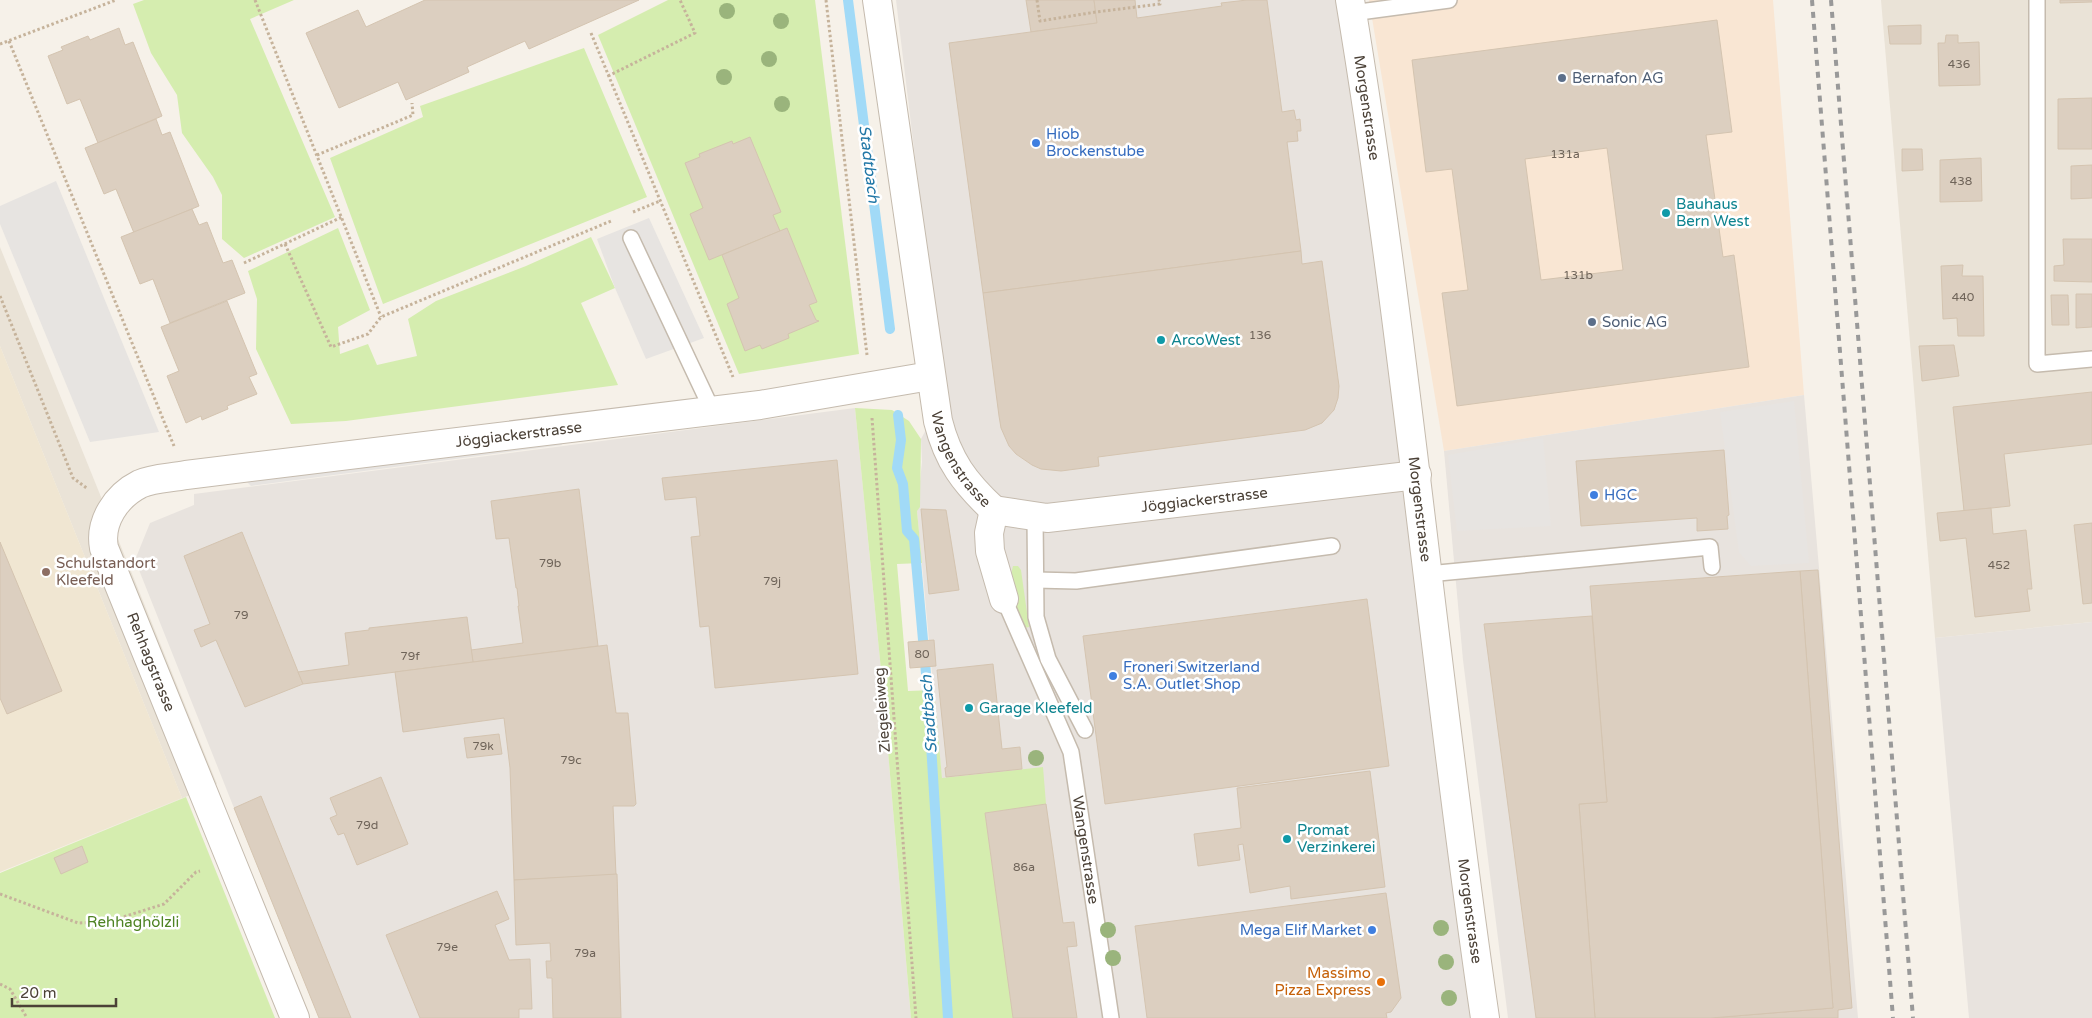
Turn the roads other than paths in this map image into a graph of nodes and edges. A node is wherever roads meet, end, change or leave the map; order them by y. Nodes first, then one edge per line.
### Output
1 (877, 0) edge
2 (1449, 0) edge
3 (2037, 0) edge
4 (1351, 6) edge
5 (631, 238) dead end
6 (2092, 359) edge
7 (930, 376) junction
8 (712, 410) junction
9 (1417, 475) junction
10 (114, 506) joint
11 (994, 510) junction
12 (1035, 517) junction
13 (1332, 546) dead end
14 (1712, 568) dead end
15 (1428, 574) junction
16 (1036, 580) junction
17 (1004, 599) joint
18 (1085, 730) dead end
19 (295, 1018) edge
20 (1110, 1018) edge
21 (1485, 1018) edge

1 - 7 street, Wangenstrasse
2 - 4 lane
3 - 6 lane
4 - 9 street, Morgenstrasse
5 - 8 lane
7 - 8 street, Jöggiackerstrasse
7 - 11 street, Wangenstrasse
8 - 10 street, Jöggiackerstrasse
9 - 12 street, Jöggiackerstrasse
9 - 15 street, Morgenstrasse
10 - 19 street, Rehhagstrasse
11 - 12 street, Jöggiackerstrasse
11 - 17 street, Wangenstrasse
12 - 16 lane
13 - 16 lane
14 - 15 lane
15 - 21 street, Morgenstrasse
16 - 18 lane
17 - 20 lane, Wangenstrasse

